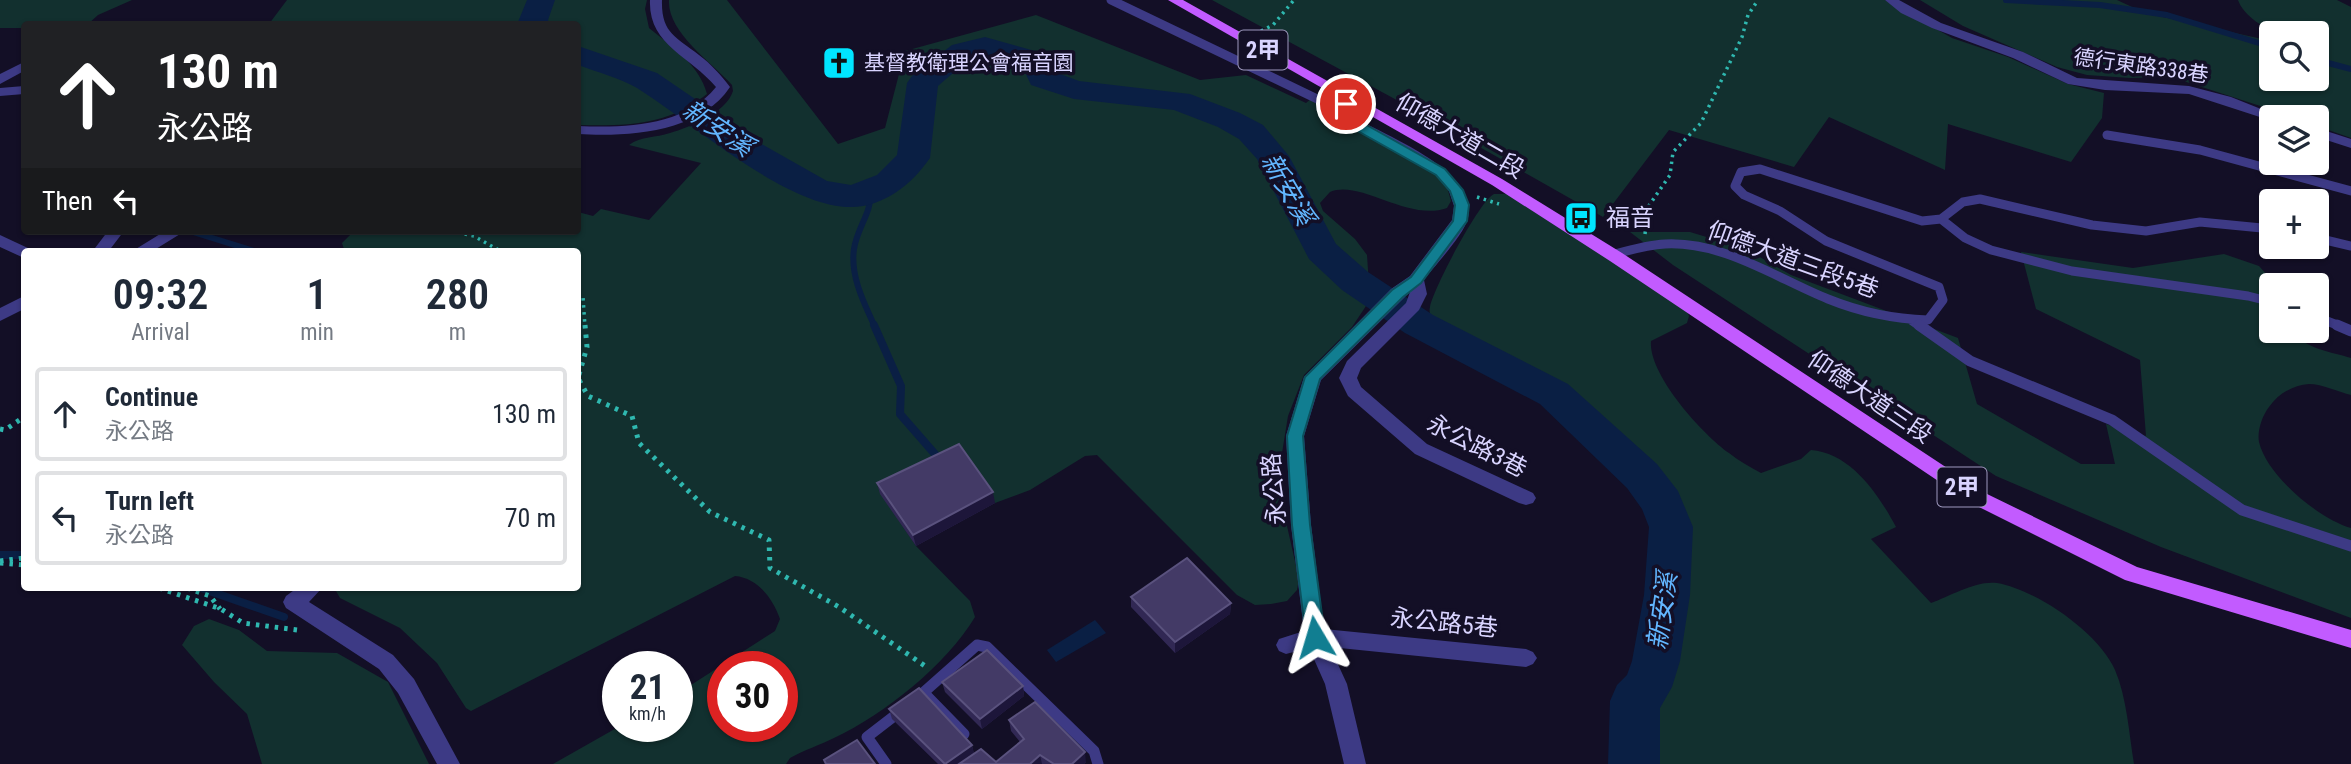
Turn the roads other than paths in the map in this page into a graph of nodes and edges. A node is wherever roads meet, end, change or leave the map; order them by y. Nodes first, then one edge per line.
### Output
1 (656, 0) edge
2 (1111, 0) edge
3 (1174, 0) edge
4 (1891, 0) edge
5 (21, 68) edge
6 (0, 80) edge
7 (21, 90) edge
8 (0, 92) edge
9 (1345, 105) junction
10 (2259, 112) edge
11 (581, 130) edge
12 (2107, 135) dead end
13 (2329, 136) edge
14 (2351, 144) edge
15 (2351, 191) edge
16 (1941, 219) junction
17 (2259, 228) edge
18 (170, 235) edge
19 (0, 240) edge
20 (2329, 241) edge
21 (2351, 246) edge
22 (146, 248) edge
23 (21, 251) edge
24 (1612, 255) junction
25 (1416, 280) junction
26 (2259, 299) edge
27 (21, 304) edge
28 (0, 315) edge
29 (1911, 320) junction
30 (2329, 322) edge
31 (2351, 331) edge
32 (1526, 498) dead end
33 (2351, 546) edge
34 (308, 591) edge
35 (1315, 637) junction
36 (2351, 639) edge
37 (1286, 645) dead end
38 (1526, 658) dead end
39 (925, 693) junction
40 (964, 734) edge
41 (449, 764) edge
42 (886, 764) edge
43 (1098, 764) edge
44 (1355, 764) edge

1 - 11 street
2 - 9 lane
3 - 9 main road, 仰德大道二段 / 2甲
4 - 10 street, 德行東路338巷
5 - 6 street
7 - 8 street
9 - 24 main road, 仰德大道二段 / 2甲
9 - 25 street
12 - 15 lane
13 - 14 street
16 - 17 lane
16 - 26 lane
16 - 29 lane, 仰德大道三段5巷
18 - 22 street
19 - 23 street
20 - 21 lane
24 - 29 lane, 仰德大道三段5巷
24 - 36 main road, 仰德大道三段 / 2甲
25 - 32 street, 永公路3巷
25 - 35 street, 永公路
27 - 28 street
29 - 33 lane
30 - 31 lane
34 - 41 street
35 - 37 street
35 - 38 street, 永公路5巷
35 - 44 street, 永公路
39 - 40 lane
39 - 42 lane
39 - 43 lane

